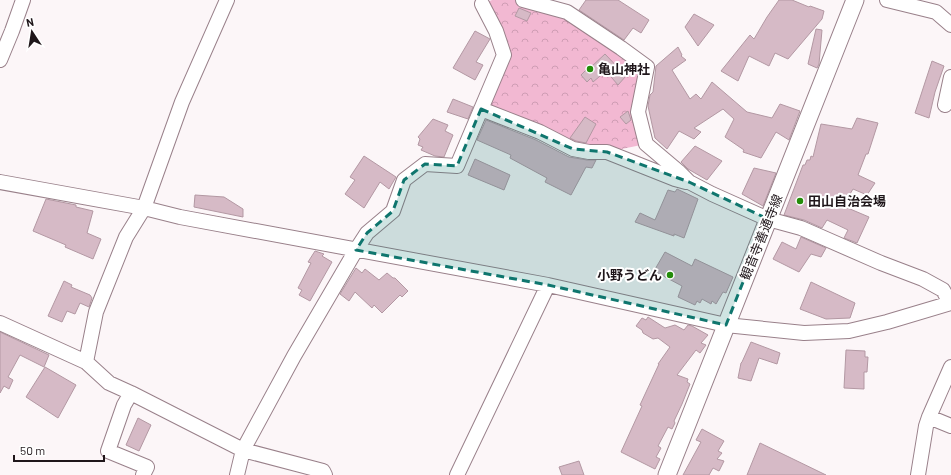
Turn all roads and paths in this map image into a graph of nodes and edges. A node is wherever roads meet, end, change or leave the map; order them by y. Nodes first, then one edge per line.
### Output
1 (23, 0) edge
2 (227, 0) edge
3 (523, 0) edge
4 (855, 0) edge
5 (887, 0) edge
6 (484, 1) edge
7 (951, 25) edge
8 (0, 60) edge
9 (951, 77) edge
10 (945, 105) dead end
11 (481, 109) junction
12 (0, 182) edge
13 (689, 182) junction
14 (144, 208) junction
15 (768, 219) junction
16 (356, 250) junction
17 (548, 285) junction
18 (950, 303) edge
19 (0, 323) edge
20 (726, 325) junction
21 (86, 362) junction
22 (951, 367) edge
23 (131, 393) junction
24 (929, 417) junction
25 (951, 426) edge
26 (243, 450) junction
27 (144, 475) edge
28 (236, 475) edge
29 (325, 475) edge
30 (457, 475) edge
31 (667, 475) edge
32 (918, 475) edge

1 - 8 street
2 - 14 street
3 - 13 street
4 - 15 main road, 観音寺善通寺線
5 - 7 street
6 - 11 street
9 - 10 street
11 - 13 street
11 - 16 street
12 - 14 street
13 - 15 street
14 - 16 street
14 - 21 street
15 - 18 street
15 - 20 main road, 観音寺善通寺線
16 - 17 street
16 - 26 street
17 - 20 street
17 - 30 street
18 - 20 street
19 - 21 street
20 - 31 main road, 観音寺善通寺線
21 - 23 street
22 - 24 street
23 - 26 street
23 - 27 street
24 - 25 street
24 - 32 street
26 - 28 street
26 - 29 street

